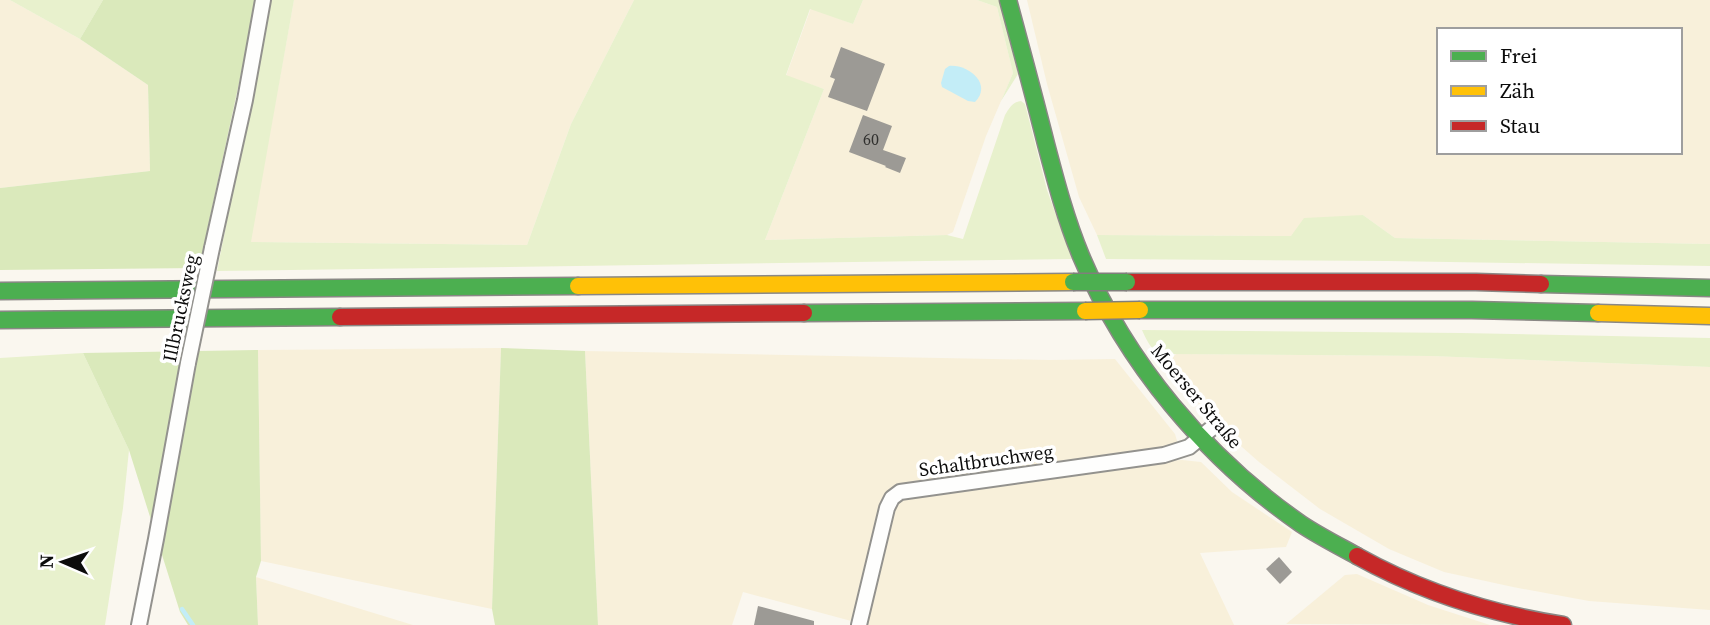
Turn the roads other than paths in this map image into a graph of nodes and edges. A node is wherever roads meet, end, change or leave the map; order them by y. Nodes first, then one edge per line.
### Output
1 (263, 0) edge
2 (1008, 0) edge
3 (1710, 288) edge
4 (0, 291) edge
5 (1710, 316) edge
6 (0, 320) edge
7 (1206, 433) junction
8 (139, 625) edge
9 (859, 625) edge
10 (1563, 625) edge

1 - 8 street, Illbrucksweg, bridge
2 - 7 main road, Moerser Straße
3 - 4 main road, bridge
5 - 6 main road, bridge
7 - 9 street, Schaltbruchweg
7 - 10 main road, Moerser Straße

